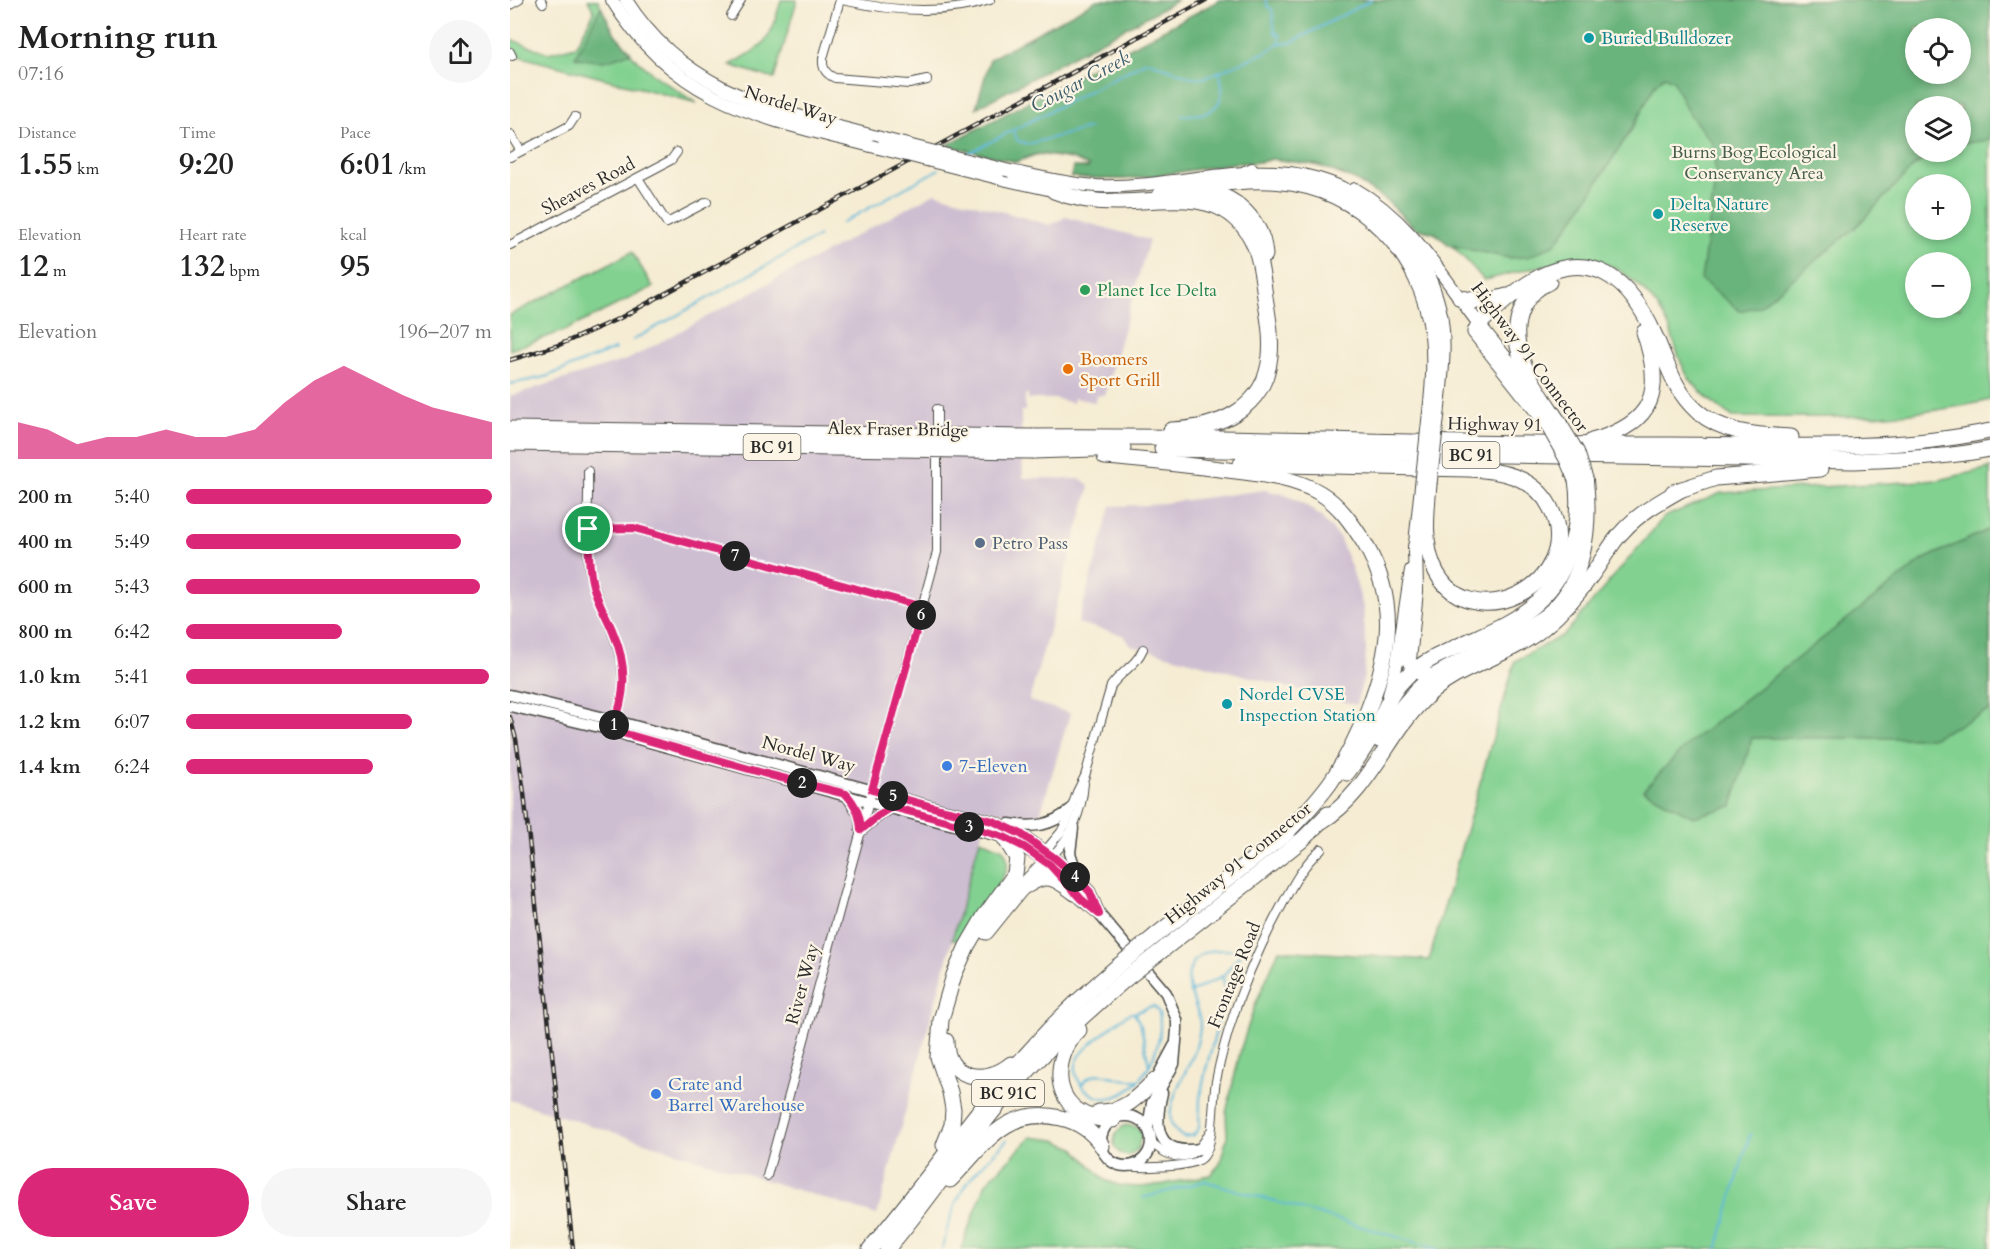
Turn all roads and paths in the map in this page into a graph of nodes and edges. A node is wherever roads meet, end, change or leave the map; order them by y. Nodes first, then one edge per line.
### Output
1 (519, 0) edge
2 (612, 0) edge
3 (626, 0) edge
4 (741, 0) edge
5 (841, 0) edge
6 (990, 0) edge
7 (510, 5) edge
8 (731, 16) dead end
9 (927, 80) dead end
10 (575, 117) dead end
11 (510, 134) edge
12 (521, 151) junction
13 (677, 152) dead end
14 (510, 157) edge
15 (1010, 171) joint
16 (1246, 173) junction
17 (638, 178) junction
18 (1053, 191) junction
19 (1162, 194) junction
20 (707, 202) dead end
21 (510, 245) edge
22 (1263, 282) junction
23 (1518, 291) junction
24 (1460, 298) junction
25 (1479, 324) junction
26 (937, 409) dead end
27 (1433, 412) junction
28 (1554, 423) junction
29 (510, 429) edge
30 (1990, 431) edge
31 (1050, 437) junction
32 (1953, 438) junction
33 (510, 443) edge
34 (1033, 444) junction
35 (1578, 446) junction
36 (1990, 449) edge
37 (1909, 459) junction
38 (1166, 462) junction
39 (588, 471) dead end
40 (1581, 480) junction
41 (1425, 485) junction
42 (1682, 489) junction
43 (588, 529) junction
44 (1415, 546) junction
45 (1567, 593) junction
46 (923, 607) junction
47 (1143, 649) dead end
48 (1415, 670) junction
49 (1433, 676) junction
50 (510, 694) edge
51 (1388, 699) junction
52 (510, 706) edge
53 (613, 726) junction
54 (1084, 776) junction
55 (846, 794) junction
56 (870, 795) junction
57 (892, 807) junction
58 (1070, 810) junction
59 (993, 821) junction
60 (1322, 821) junction
61 (1073, 828) junction
62 (861, 830) junction
63 (1004, 837) junction
64 (1282, 837) junction
65 (1321, 849) dead end
66 (1045, 856) junction
67 (1077, 887) junction
68 (1014, 888) junction
69 (1160, 942) junction
70 (1123, 971) junction
71 (1034, 1045) junction
72 (1160, 1082) junction
73 (1064, 1092) junction
74 (1117, 1118) junction
75 (1211, 1127) junction
76 (1148, 1128) junction
77 (1150, 1141) junction
78 (1102, 1146) junction
79 (1199, 1149) junction
80 (1127, 1166) junction
81 (928, 1174) junction
82 (767, 1176) dead end
83 (907, 1226) junction
84 (870, 1249) edge
85 (887, 1249) edge

1 - 7 street
2 - 18 main road, Nordel Way, bridge
3 - 15 main road, Nordel Way, bridge
4 - 8 street
5 - 6 street
5 - 9 street
10 - 12 street
11 - 12 street
12 - 14 street
13 - 17 street, Sheaves Road
15 - 16 main road, Highway 91 Connector
16 - 24 main road, Highway 91 Connector
16 - 27 highway
17 - 20 street
17 - 21 street, Sheaves Road
18 - 19 main road
18 - 22 highway
19 - 22 highway
19 - 27 main road
22 - 31 highway
23 - 24 highway
23 - 25 highway
23 - 32 highway
24 - 25 main road, Highway 91 Connector
25 - 28 highway
26 - 46 street, River Way
27 - 41 highway, bridge
28 - 35 highway
28 - 40 highway, bridge
29 - 34 highway, Alex Fraser Bridge / BC 91, bridge
30 - 32 highway, Highway 91 / BC 91
31 - 34 highway, Highway 91 / BC 91
31 - 35 highway, Highway 91 / BC 91
32 - 35 highway, Highway 91 / BC 91
33 - 34 highway, Alex Fraser Bridge / BC 91, bridge
34 - 37 highway, Highway 91 / BC 91
34 - 38 highway
36 - 37 highway, Highway 91 / BC 91
37 - 42 highway
38 - 41 highway
38 - 64 highway
39 - 43 street
40 - 45 highway, Highway 91 Connector
40 - 48 highway
41 - 44 main road, Highway 91 Connector
42 - 45 highway
42 - 60 highway
43 - 46 street
43 - 53 street
44 - 48 highway
44 - 51 main road, Highway 91 Connector
45 - 49 highway, Highway 91 Connector
46 - 56 street, River Way
47 - 54 street
48 - 49 highway
48 - 51 highway
49 - 60 highway, Highway 91 Connector
50 - 53 street, Nordel Way
51 - 64 highway, Highway 91 Connector / BC 91C
52 - 53 street, Nordel Way
53 - 55 street, Nordel Way
53 - 56 street, Nordel Way
54 - 58 street
54 - 61 street
55 - 56 street, Nordel Way
55 - 62 street
56 - 57 street, Nordel Way
56 - 59 street, Nordel Way
56 - 62 street, River Way
57 - 62 street
57 - 63 street, Nordel Way
58 - 59 street
58 - 66 street
59 - 66 street, Nordel Way
60 - 69 highway, Highway 91 Connector / BC 91C
61 - 66 street
61 - 67 street
62 - 82 street, River Way
63 - 66 street, Nordel Way
63 - 68 highway
64 - 69 highway, Highway 91 Connector / BC 91C
65 - 75 street, Frontage Road
66 - 67 street, Nordel Way
66 - 68 highway
67 - 68 highway
67 - 72 street, Nordel Way
68 - 71 highway
68 - 81 highway
69 - 70 highway, Highway 91 Connector / BC 91C, bridge
70 - 71 highway, Highway 91 Connector / BC 91C
70 - 73 highway
70 - 83 highway, Highway 91 Connector / BC 91C
71 - 81 highway, Highway 91 Connector / BC 91C
72 - 73 highway
72 - 74 street, Nordel Way
72 - 76 street, Nordel Way
72 - 79 street
73 - 74 highway
74 - 76 street
74 - 78 street
75 - 79 street, Frontage Road
75 - 80 street, Frontage Road
76 - 77 street
77 - 79 street
77 - 80 street
78 - 80 street
78 - 83 highway
81 - 84 highway, Highway 91 Connector / BC 91C
83 - 85 highway, Highway 91 Connector / BC 91C

